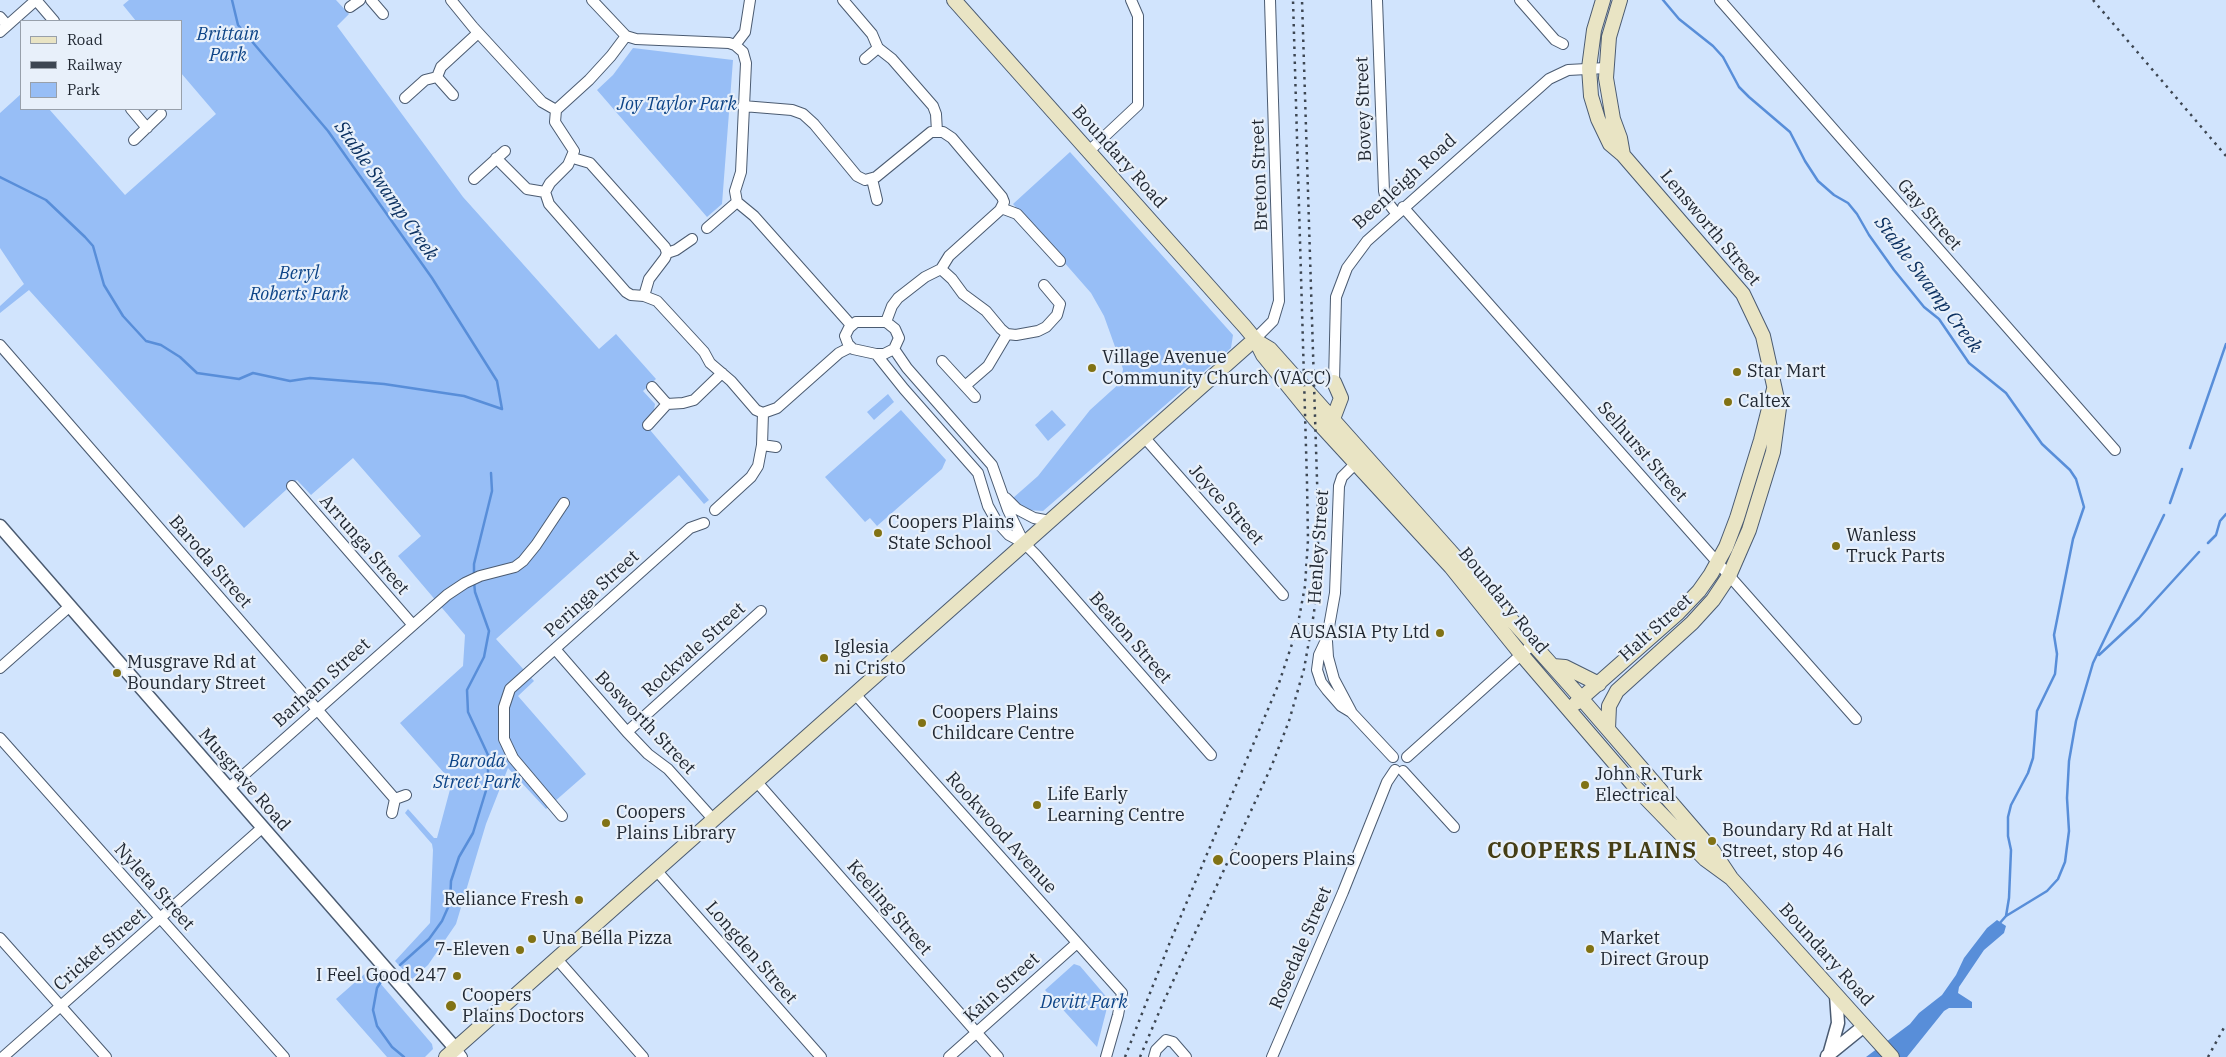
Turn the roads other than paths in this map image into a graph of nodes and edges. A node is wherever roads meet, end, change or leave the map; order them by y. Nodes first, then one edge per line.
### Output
1 (36, 0) edge
2 (360, 0) edge
3 (371, 0) edge
4 (451, 0) edge
5 (592, 0) edge
6 (750, 0) edge
7 (842, 0) edge
8 (954, 0) edge
9 (1131, 0) edge
10 (1270, 0) edge
11 (1377, 0) edge
12 (1520, 0) edge
13 (1602, 0) edge
14 (1620, 0) edge
15 (1720, 0) edge
16 (350, 6) dead end
17 (384, 14) dead end
18 (53, 20) edge
19 (2, 25) edge
20 (478, 33) junction
21 (626, 36) junction
22 (735, 44) junction
23 (1563, 44) dead end
24 (878, 48) junction
25 (865, 59) dead end
26 (1589, 68) junction
27 (1606, 68) junction
28 (437, 77) junction
29 (453, 95) dead end
30 (405, 98) dead end
31 (743, 106) junction
32 (132, 110) edge
33 (556, 110) junction
34 (161, 114) dead end
35 (147, 128) junction
36 (937, 132) junction
37 (134, 140) dead end
38 (504, 151) dead end
39 (1089, 152) junction
40 (1624, 155) junction
41 (496, 158) junction
42 (573, 158) junction
43 (474, 179) dead end
44 (872, 179) junction
45 (544, 192) junction
46 (877, 200) dead end
47 (737, 202) junction
48 (1001, 208) junction
49 (1400, 210) junction
50 (707, 228) dead end
51 (692, 239) dead end
52 (667, 253) junction
53 (1060, 262) dead end
54 (941, 269) junction
55 (1044, 285) dead end
56 (644, 296) junction
57 (886, 322) junction
58 (851, 325) junction
59 (1008, 334) junction
60 (1255, 339) junction
61 (0, 346) edge
62 (851, 347) junction
63 (894, 349) junction
64 (876, 354) junction
65 (942, 361) dead end
66 (722, 373) junction
67 (1334, 382) joint
68 (964, 386) junction
69 (652, 387) dead end
70 (1774, 389) junction
71 (976, 397) dead end
72 (668, 404) junction
73 (763, 413) junction
74 (1333, 420) junction
75 (648, 425) dead end
76 (1144, 437) junction
77 (762, 445) junction
78 (776, 447) dead end
79 (2115, 450) dead end
80 (1355, 464) junction
81 (292, 486) dead end
82 (1005, 498) junction
83 (564, 503) dead end
84 (715, 510) dead end
85 (1050, 521) junction
86 (704, 523) dead end
87 (0, 526) edge
88 (1024, 543) junction
89 (1718, 563) junction
90 (1729, 576) junction
91 (1284, 595) dead end
92 (70, 606) junction
93 (761, 611) dead end
94 (412, 624) junction
95 (1533, 644) junction
96 (554, 648) junction
97 (1521, 654) junction
98 (1553, 666) junction
99 (0, 668) edge
100 (1633, 676) junction
101 (1599, 684) junction
102 (855, 694) junction
103 (1585, 702) junction
104 (317, 709) junction
105 (1572, 713) junction
106 (1856, 719) dead end
107 (1608, 730) junction
108 (627, 732) junction
109 (0, 738) edge
110 (1211, 755) dead end
111 (1393, 757) junction
112 (1407, 757) junction
113 (1399, 770) junction
114 (756, 781) junction
115 (229, 788) junction
116 (406, 795) dead end
117 (395, 799) junction
118 (392, 813) dead end
119 (562, 816) dead end
120 (713, 819) junction
121 (263, 827) junction
122 (1454, 827) dead end
123 (656, 870) junction
124 (1731, 878) junction
125 (160, 918) junction
126 (0, 938) edge
127 (1077, 943) junction
128 (556, 958) junction
129 (1836, 995) junction
130 (61, 1006) junction
131 (1864, 1026) junction
132 (976, 1032) junction
133 (1155, 1053) edge
134 (454, 1054) edge
135 (1828, 1056) edge
136 (3, 1057) edge
137 (106, 1057) edge
138 (284, 1057) edge
139 (643, 1057) edge
140 (821, 1057) edge
141 (949, 1057) edge
142 (998, 1057) edge
143 (1106, 1057) edge
144 (1186, 1057) edge
145 (1272, 1057) edge
146 (1892, 1057) edge

1 - 18 street
1 - 19 street
2 - 16 street
3 - 17 street
4 - 20 street
5 - 21 street
6 - 22 street
7 - 24 street
8 - 39 main road, Boundary Road
9 - 39 street
10 - 60 street, Breton Street
11 - 49 street, Bovey Street
12 - 23 street
13 - 26 main road
14 - 27 main road
15 - 79 street, Gay Street
20 - 28 street
20 - 33 street
21 - 22 street
21 - 33 street
22 - 31 street
24 - 25 street
24 - 36 street
26 - 27 street, Beenleigh Road
26 - 40 main road, Lensworth Street
26 - 49 street, Beenleigh Road
27 - 40 main road, Lensworth Street
28 - 29 street
28 - 30 street
31 - 44 street
31 - 47 street
32 - 35 street
33 - 42 street
34 - 35 street
35 - 37 street
36 - 44 street
36 - 48 street
38 - 41 street
39 - 60 main road, Boundary Road
40 - 70 main road, Lensworth Street
41 - 43 street
41 - 45 street
42 - 45 street
42 - 52 street
44 - 46 street
45 - 56 street
47 - 50 street
47 - 58 street
48 - 53 street
48 - 54 street
49 - 67 street, Beenleigh Road
49 - 89 street, Selhurst Street
51 - 52 street
52 - 56 street
54 - 57 street
54 - 59 street
55 - 59 street
56 - 66 street
57 - 58 street
57 - 63 street
58 - 62 street
59 - 68 street
60 - 74 main road, Boundary Road
60 - 76 main road
60 - 80 main road, Boundary Road
61 - 104 street, Baroda Street
62 - 64 street
62 - 73 street
63 - 64 street
63 - 82 street
64 - 88 street
65 - 68 street
66 - 72 street
66 - 73 street
67 - 74 main road
68 - 71 street
69 - 72 street
70 - 89 main road, Lensworth Street
70 - 90 main road, Lensworth Street
72 - 75 street
73 - 77 street
74 - 95 main road, Boundary Road
76 - 85 main road
76 - 91 street, Joyce Street
77 - 78 street
77 - 84 street
80 - 97 main road, Boundary Road
80 - 111 street, Henley Street
81 - 94 street, Arrunga Street
82 - 85 street
82 - 88 street
83 - 94 street, Barham Street
85 - 88 main road
86 - 96 street, Peringa Street
87 - 92 street, Musgrave Road
88 - 102 main road
88 - 110 street, Beaton Street
89 - 90 street, Selhurst Street
89 - 101 main road, Halt Street
90 - 100 main road, Halt Street
90 - 106 street, Selhurst Street
92 - 99 street
92 - 115 street, Musgrave Road
93 - 108 street, Rockvale Street
94 - 104 street, Barham Street
95 - 97 street
95 - 98 main road, Boundary Road
96 - 108 street, Bosworth Street
96 - 119 street, Peringa Street
97 - 105 main road, Boundary Road
97 - 112 street
98 - 101 main road
98 - 103 main road, Boundary Road
100 - 103 main road, Halt Street
100 - 107 main road
101 - 103 main road, Halt Street
102 - 114 main road
102 - 127 street, Rookwood Avenue
103 - 105 main road, Halt Street
103 - 107 main road, Boundary Road
104 - 115 street, Barham Street
104 - 117 street, Baroda Street
105 - 124 main road, Boundary Road
107 - 124 main road, Boundary Road
108 - 120 street, Bosworth Street
109 - 125 street, Nyleta Street
111 - 112 street
111 - 113 street
112 - 113 street
113 - 122 street
113 - 145 street, Rosedale Street
114 - 120 main road
114 - 132 street, Keeling Street
115 - 121 street, Musgrave Road
116 - 117 street
117 - 118 street
120 - 123 main road
121 - 125 street, Cricket Street
121 - 134 street, Musgrave Road
123 - 128 main road
123 - 140 street, Longden Street
124 - 129 main road, Boundary Road
125 - 130 street, Cricket Street
125 - 138 street, Nyleta Street
126 - 130 street
127 - 132 street, Kain Street
127 - 143 street, Rookwood Avenue
128 - 134 main road
128 - 139 street
129 - 131 main road, Boundary Road
129 - 135 street
130 - 136 street, Cricket Street
130 - 137 street
131 - 135 street
131 - 146 main road, Boundary Road
132 - 141 street, Kain Street
132 - 142 street, Keeling Street
133 - 144 street

